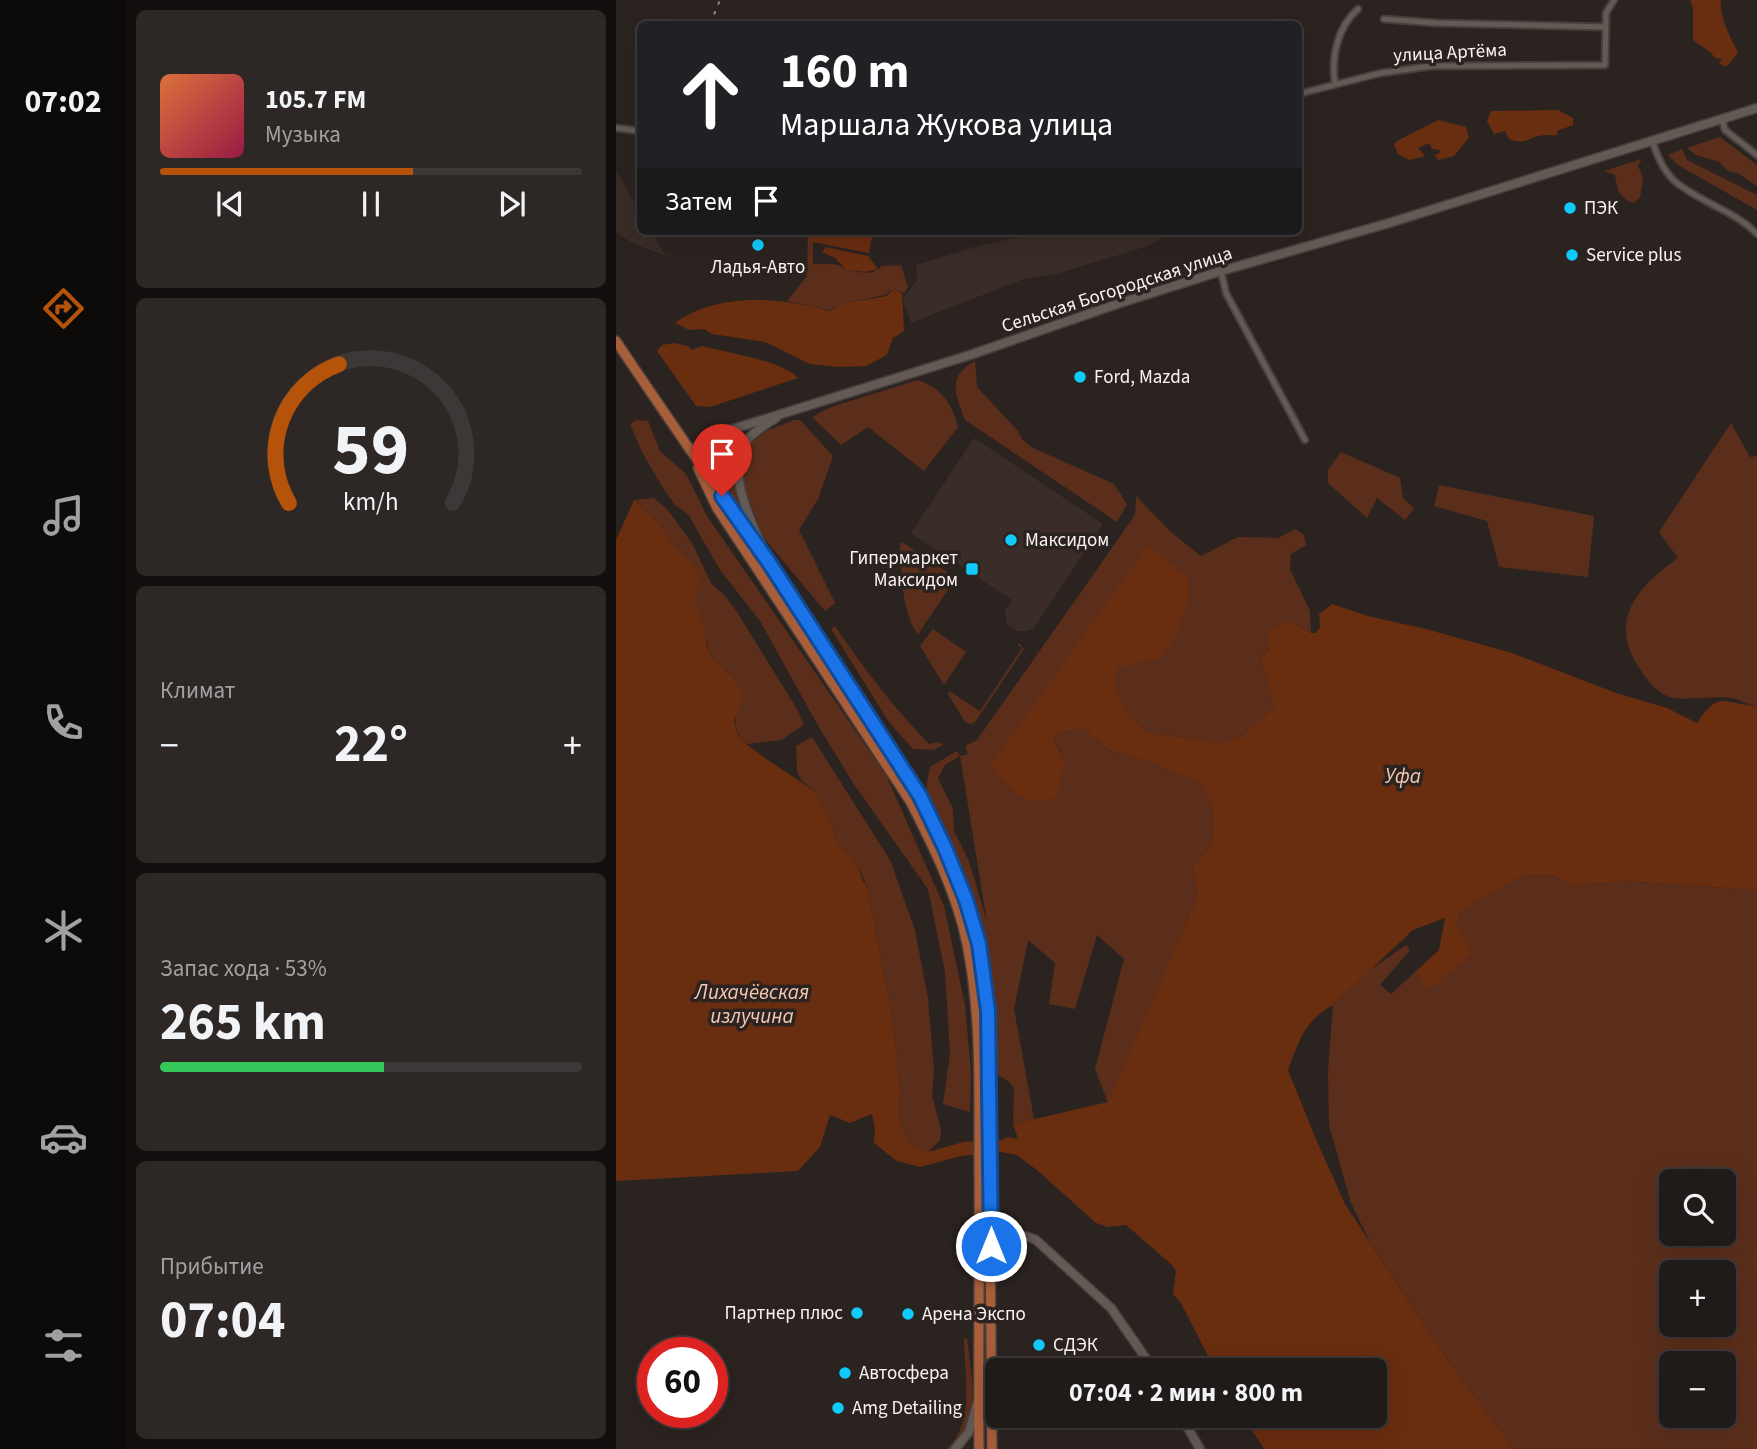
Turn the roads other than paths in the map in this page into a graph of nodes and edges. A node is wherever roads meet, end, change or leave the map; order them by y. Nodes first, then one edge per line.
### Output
1 (1614, 0) edge
2 (1358, 9) dead end
3 (1384, 19) dead end
4 (1606, 27) junction
5 (1335, 85) junction
6 (1302, 93) edge
7 (1757, 108) edge
8 (1722, 119) junction
9 (616, 128) edge
10 (637, 131) edge
11 (1652, 140) junction
12 (1757, 155) edge
13 (1757, 234) edge
14 (1221, 271) junction
15 (616, 341) edge
16 (783, 412) junction
17 (1305, 440) dead end
18 (691, 450) junction
19 (770, 564) junction
20 (991, 1266) junction
21 (1146, 1358) edge
22 (979, 1398) junction
23 (1188, 1428) edge
24 (956, 1449) edge
25 (979, 1449) edge
26 (992, 1449) edge
27 (1200, 1449) edge

1 - 4 street
2 - 5 street
3 - 4 street
4 - 5 street, улица Артёма
5 - 6 street, улица Артёма
7 - 8 main road, Сельская Богородская улица
8 - 11 main road, Сельская Богородская улица
8 - 12 street
9 - 10 street
11 - 13 street
11 - 14 main road, Сельская Богородская улица
14 - 16 main road, Сельская Богородская улица
14 - 17 street
15 - 18 main road
16 - 18 main road, Сельская Богородская улица
16 - 19 main road
18 - 19 main road
18 - 22 main road
19 - 20 main road
20 - 21 main road
20 - 26 main road
22 - 24 main road
22 - 25 main road
23 - 27 main road

